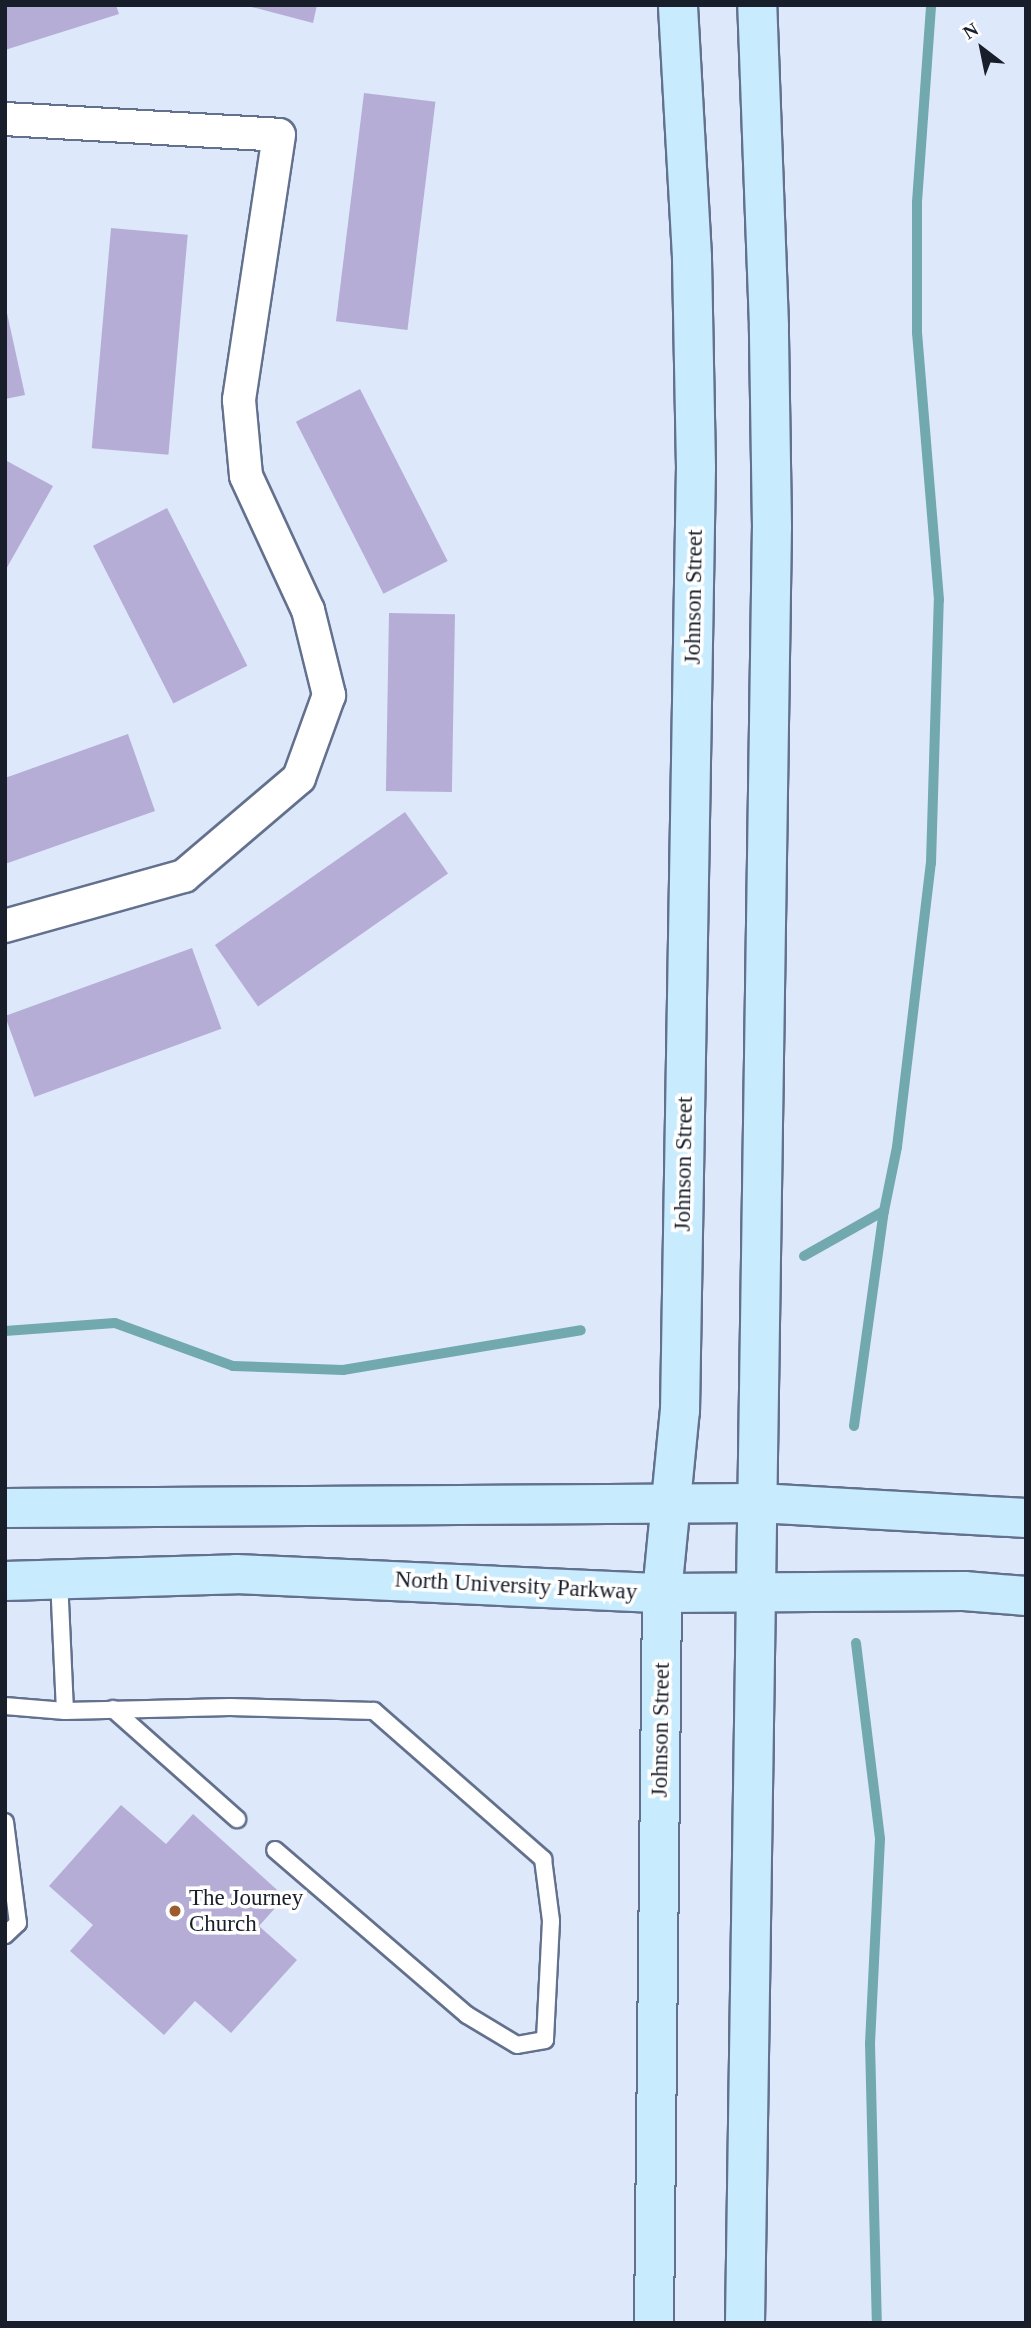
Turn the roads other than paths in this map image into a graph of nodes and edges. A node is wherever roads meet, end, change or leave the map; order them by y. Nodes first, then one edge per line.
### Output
1 (678, 5) edge
2 (757, 5) edge
3 (5, 119) edge
4 (5, 926) edge
5 (758, 1503) junction
6 (671, 1506) junction
7 (5, 1508) edge
8 (1026, 1518) edge
9 (59, 1579) junction
10 (5, 1581) edge
11 (758, 1590) junction
12 (662, 1593) junction
13 (1026, 1596) edge
14 (5, 1706) edge
15 (113, 1709) junction
16 (65, 1710) junction
17 (237, 1819) dead end
18 (5, 1822) edge
19 (275, 1850) dead end
20 (5, 1935) edge
21 (654, 2323) edge
22 (745, 2323) edge

1 - 6 main road, Johnson Street
2 - 5 main road
3 - 4 street
5 - 6 main road
5 - 8 main road
5 - 11 main road
6 - 7 main road
6 - 12 main road, Johnson Street
9 - 10 main road, North University Parkway
9 - 12 main road, North University Parkway
9 - 16 lane
11 - 12 main road, North University Parkway
11 - 13 main road, North University Parkway
11 - 22 main road
12 - 21 main road, Johnson Street
14 - 16 lane
15 - 16 lane
15 - 17 lane
15 - 19 lane
18 - 20 lane

